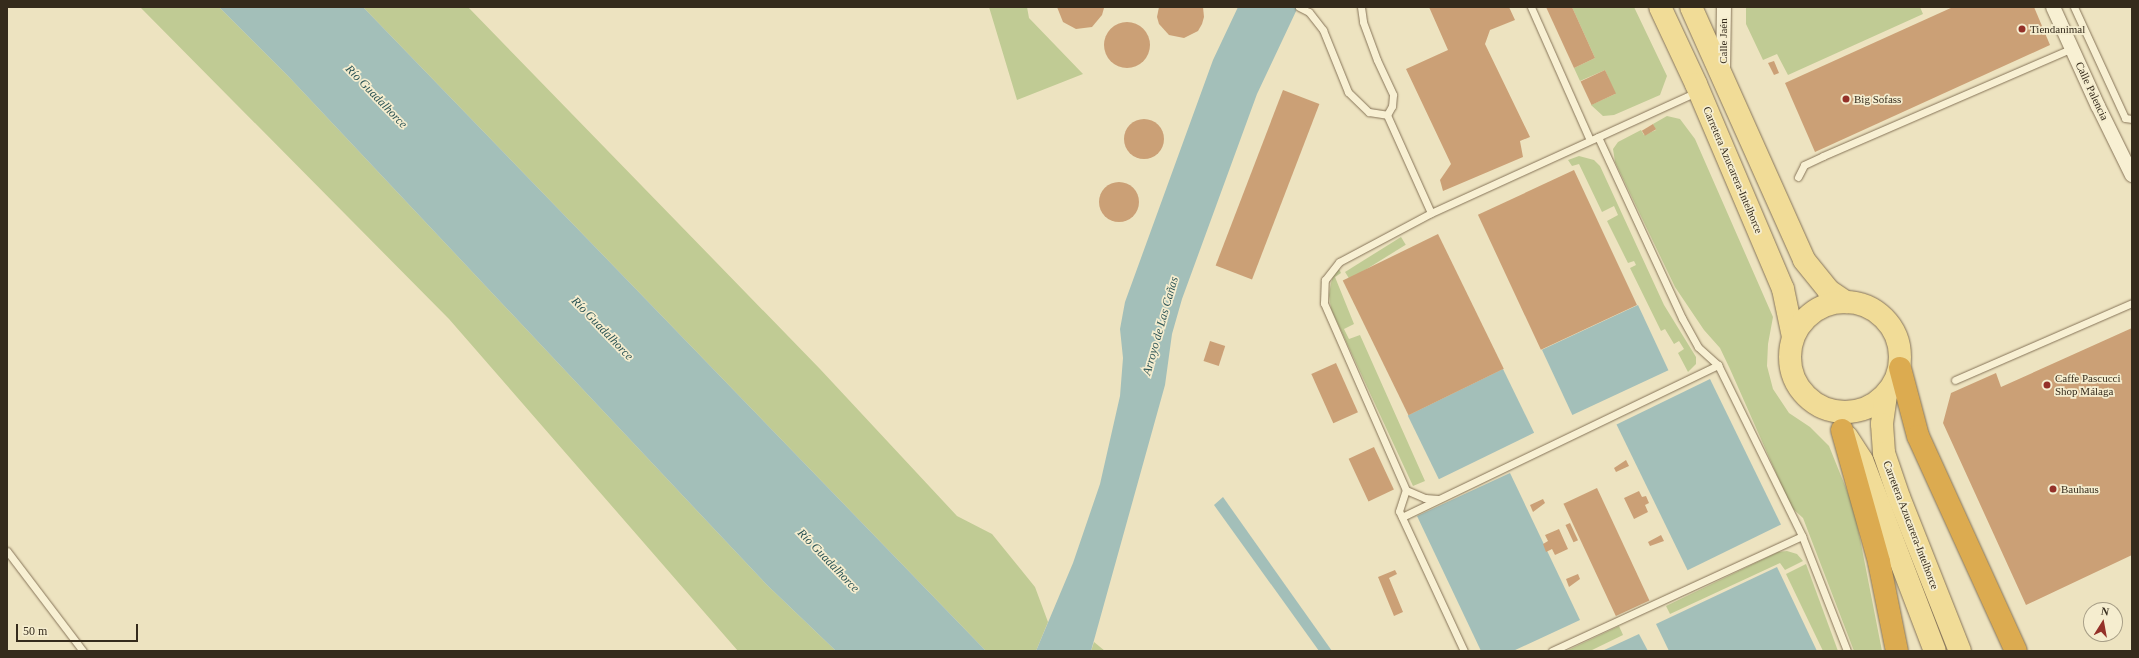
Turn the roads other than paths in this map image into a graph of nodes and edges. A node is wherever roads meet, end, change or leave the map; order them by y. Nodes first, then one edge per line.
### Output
1 (1300, 7) edge
2 (1361, 7) edge
3 (1531, 7) edge
4 (1660, 7) edge
5 (1691, 7) edge
6 (1724, 7) edge
7 (2053, 7) edge
8 (2074, 7) edge
9 (2072, 48) junction
10 (1723, 74) junction
11 (1699, 91) junction
12 (1387, 115) junction
13 (2132, 119) edge
14 (1598, 137) junction
15 (1590, 140) junction
16 (2132, 175) edge
17 (1798, 177) dead end
18 (1431, 213) junction
19 (1846, 302) junction
20 (2132, 303) edge
21 (1793, 337) junction
22 (1718, 365) junction
23 (1900, 368) junction
24 (1955, 380) dead end
25 (1886, 395) junction
26 (1826, 409) junction
27 (1842, 430) junction
28 (1406, 490) junction
29 (1440, 499) junction
30 (1402, 517) junction
31 (1802, 536) junction
32 (7, 551) edge
33 (83, 651) edge
34 (1464, 651) edge
35 (1552, 651) edge
36 (1847, 651) edge
37 (1897, 651) edge
38 (1936, 651) edge
39 (1960, 651) edge
40 (2016, 651) edge

1 - 12 lane
2 - 12 lane
3 - 15 lane
4 - 11 main road, Carretera Azucarera-Intelhorce
5 - 10 main road
6 - 10 street, Calle Jaén
7 - 9 street, Calle Palencia
8 - 13 lane
9 - 16 street, Calle Palencia
9 - 17 lane
10 - 19 main road
11 - 14 lane
11 - 21 main road, Carretera Azucarera-Intelhorce
12 - 18 lane
14 - 15 lane
14 - 22 lane
15 - 18 lane
18 - 28 lane
19 - 21 main road
19 - 23 main road
20 - 24 lane
21 - 26 main road
22 - 29 lane
22 - 31 lane
23 - 25 main road
23 - 40 highway
25 - 26 main road
25 - 39 main road, Carretera Azucarera-Intelhorce
26 - 27 main road, Carretera Azucarera-Intelhorce
27 - 37 highway
27 - 38 main road, Carretera Azucarera-Intelhorce
28 - 29 lane
28 - 30 lane
29 - 30 lane
30 - 34 lane
31 - 35 lane
31 - 36 lane
32 - 33 lane

